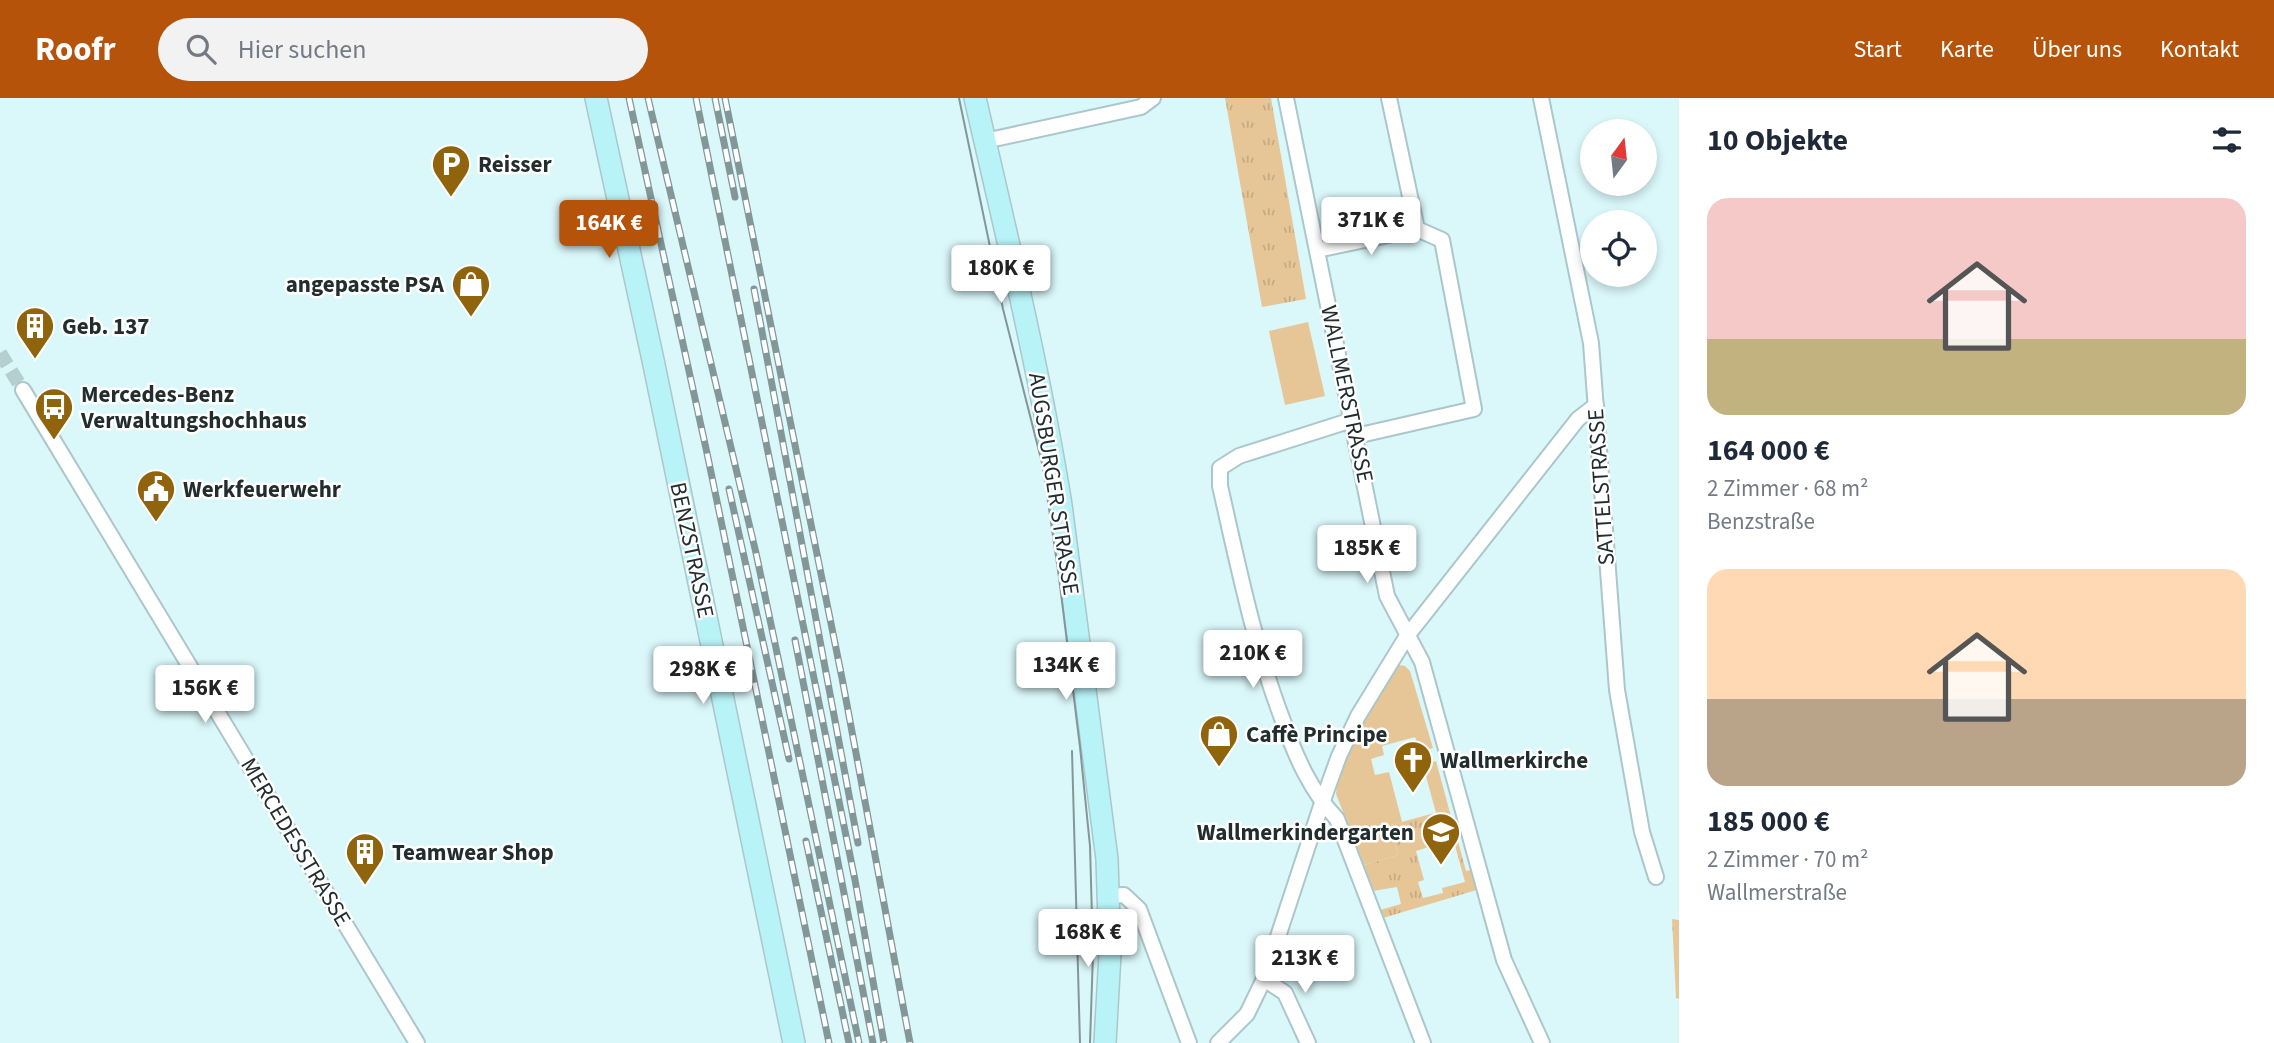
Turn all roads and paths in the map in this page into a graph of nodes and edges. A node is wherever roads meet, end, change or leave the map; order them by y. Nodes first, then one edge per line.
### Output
1 (596, 98) edge
2 (975, 98) edge
3 (1153, 98) edge
4 (1286, 98) edge
5 (1389, 98) edge
6 (1541, 98) edge
7 (985, 141) junction
8 (1417, 229) junction
9 (1317, 250) junction
10 (23, 390) tunnel mouth
11 (1596, 405) junction
12 (1352, 419) junction
13 (1356, 436) junction
14 (1407, 636) junction
15 (1322, 803) junction
16 (1656, 877) dead end
17 (1109, 895) junction
18 (1264, 979) junction
19 (417, 1043) edge
20 (794, 1043) edge
21 (1105, 1043) edge
22 (1189, 1043) edge
23 (1218, 1043) edge
24 (1307, 1043) edge
25 (1423, 1043) edge
26 (1542, 1043) edge

1 - 20 main road, BENZSTRASSE
2 - 7 main road, AUGSBURGER STRASSE
3 - 7 street
4 - 9 street, WALLMERSTRASSE
5 - 8 street
6 - 11 street, SATTELSTRASSE
7 - 17 main road, AUGSBURGER STRASSE
8 - 9 street
8 - 13 street
9 - 12 street, WALLMERSTRASSE
10 - 19 street, MERCEDESSTRASSE
11 - 14 street
11 - 16 street, SATTELSTRASSE
12 - 13 street, WALLMERSTRASSE
12 - 15 street
13 - 14 street, WALLMERSTRASSE
14 - 15 street
14 - 26 street, WALLMERSTRASSE
15 - 18 street
15 - 25 street
17 - 21 main road, AUGSBURGER STRASSE
17 - 22 street
18 - 23 street
18 - 24 street

